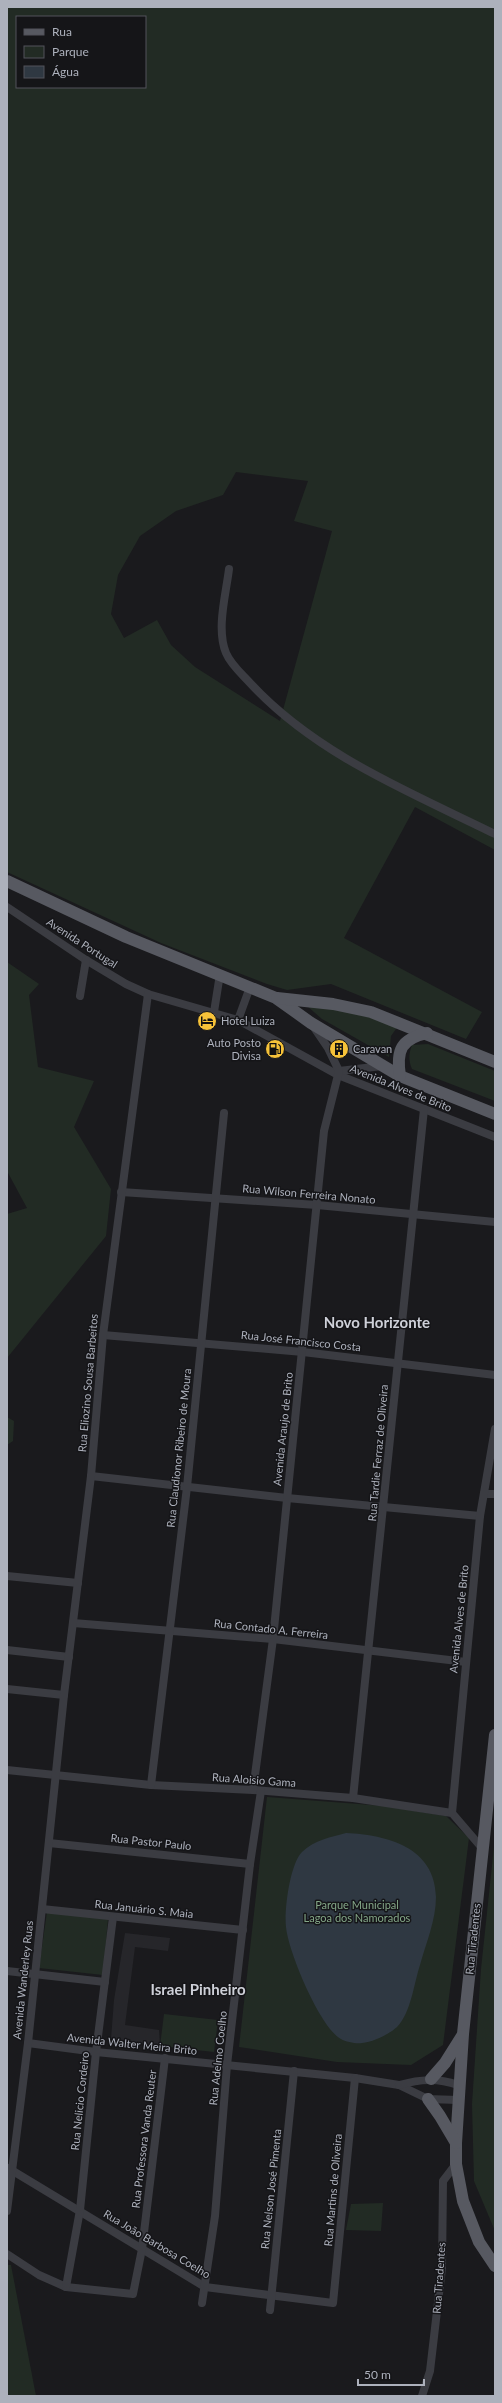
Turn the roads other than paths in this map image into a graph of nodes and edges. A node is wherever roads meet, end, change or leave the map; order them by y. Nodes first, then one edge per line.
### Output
1 (229, 569) dead end
2 (495, 834) edge
3 (7, 881) edge
4 (7, 906) edge
5 (86, 960) junction
6 (220, 974) junction
7 (250, 987) junction
8 (148, 994) junction
9 (80, 996) dead end
10 (276, 998) junction
11 (214, 1012) junction
12 (238, 1020) junction
13 (311, 1023) junction
14 (427, 1033) junction
15 (495, 1062) edge
16 (382, 1066) junction
17 (339, 1073) junction
18 (400, 1076) junction
19 (424, 1109) junction
20 (224, 1113) dead end
21 (495, 1114) edge
22 (495, 1137) edge
23 (121, 1192) junction
24 (214, 1197) junction
25 (317, 1205) junction
26 (412, 1213) junction
27 (495, 1222) edge
28 (103, 1335) junction
29 (201, 1342) junction
30 (302, 1352) junction
31 (397, 1362) junction
32 (495, 1375) edge
33 (495, 1428) edge
34 (91, 1476) junction
35 (187, 1487) junction
36 (484, 1494) junction
37 (495, 1494) edge
38 (287, 1498) junction
39 (384, 1507) junction
40 (480, 1516) junction
41 (7, 1576) edge
42 (78, 1583) junction
43 (73, 1623) junction
44 (169, 1630) junction
45 (273, 1639) junction
46 (7, 1650) edge
47 (368, 1652) junction
48 (70, 1656) junction
49 (466, 1662) junction
50 (7, 1689) edge
51 (64, 1695) junction
52 (495, 1735) edge
53 (7, 1770) edge
54 (58, 1775) junction
55 (151, 1785) junction
56 (257, 1790) junction
57 (353, 1798) junction
58 (452, 1813) junction
59 (48, 1843) junction
60 (482, 1848) junction
61 (250, 1864) junction
62 (42, 1909) junction
63 (113, 1917) junction
64 (243, 1930) junction
65 (7, 1971) edge
66 (34, 1973) junction
67 (105, 1982) junction
68 (463, 2034) junction
69 (28, 2043) junction
70 (96, 2052) junction
71 (165, 2058) junction
72 (227, 2065) junction
73 (294, 2071) junction
74 (355, 2078) junction
75 (431, 2079) junction
76 (400, 2085) junction
77 (458, 2085) junction
78 (428, 2099) junction
79 (458, 2100) junction
80 (456, 2143) junction
81 (456, 2164) junction
82 (9, 2169) edge
83 (80, 2210) junction
84 (7, 2211) edge
85 (142, 2248) junction
86 (7, 2254) edge
87 (495, 2266) edge
88 (66, 2286) junction
89 (205, 2287) junction
90 (271, 2296) junction
91 (202, 2304) dead end
92 (333, 2304) joint
93 (270, 2310) dead end
94 (422, 2396) edge

1 - 2 street
3 - 6 main road
4 - 5 street, Avenida Portugal
5 - 8 street, Avenida Portugal
5 - 9 street
6 - 7 main road
6 - 11 street
7 - 10 main road
7 - 12 street
8 - 11 street, Avenida Alves de Brito
8 - 23 street, Rua Eliozino Sousa Barbeitos
10 - 13 main road
10 - 14 main road
11 - 12 street, Avenida Alves de Brito
12 - 17 street, Avenida Alves de Brito
13 - 16 main road
13 - 17 street
14 - 15 main road
14 - 18 main road
16 - 17 street
16 - 18 main road
17 - 19 street, Avenida Alves de Brito
17 - 25 street, Avenida Araujo de Brito
18 - 21 main road
19 - 22 street, Avenida Alves de Brito
19 - 26 street, Rua Tardie Ferraz de Oliveira
20 - 24 street, Rua Claudionor Ribeiro de Moura
23 - 24 street, Rua Wilson Ferreira Nonato
23 - 28 street, Rua Eliozino Sousa Barbeitos
24 - 25 street, Rua Wilson Ferreira Nonato
24 - 29 street, Rua Claudionor Ribeiro de Moura
25 - 26 street, Rua Wilson Ferreira Nonato
25 - 30 street, Avenida Araujo de Brito
26 - 27 street, Rua Wilson Ferreira Nonato
26 - 31 street, Rua Tardie Ferraz de Oliveira
28 - 29 street, Rua José Francisco Costa
28 - 34 street, Rua Eliozino Sousa Barbeitos
29 - 30 street, Rua José Francisco Costa
29 - 35 street, Rua Claudionor Ribeiro de Moura
30 - 31 street, Rua José Francisco Costa
30 - 38 street, Avenida Araujo de Brito
31 - 32 street, Rua José Francisco Costa
31 - 39 street, Rua Tardie Ferraz de Oliveira
33 - 36 street, Avenida Alves de Brito
34 - 35 street
34 - 42 street, Rua Eliozino Sousa Barbeitos
35 - 38 street
35 - 44 street, Rua Claudionor Ribeiro de Moura
36 - 37 street
36 - 40 street, Avenida Alves de Brito
38 - 39 street
38 - 45 street, Avenida Araujo de Brito
39 - 40 street
39 - 47 street, Rua Tardie Ferraz de Oliveira
40 - 49 street, Avenida Alves de Brito
41 - 42 street
42 - 43 street, Rua Eliozino Sousa Barbeitos
43 - 44 street, Rua Contado A. Ferreira
43 - 48 street, Rua Eliozino Sousa Barbeitos
44 - 45 street, Rua Contado A. Ferreira
44 - 55 street, Rua Claudionor Ribeiro de Moura
45 - 47 street, Rua Contado A. Ferreira
45 - 56 street, Avenida Araujo de Brito
46 - 48 street
47 - 49 street, Rua Contado A. Ferreira
47 - 57 street, Rua Tardie Ferraz de Oliveira
48 - 51 street, Rua Eliozino Sousa Barbeitos
49 - 58 street, Avenida Alves de Brito
50 - 51 street
51 - 54 street, Rua Eliozino Sousa Barbeitos
52 - 60 main road, Rua Tiradentes
53 - 54 street, Rua Aloisio Gama
54 - 55 street, Rua Aloisio Gama
54 - 59 street, Avenida Wanderley Ruas
55 - 56 street, Rua Aloisio Gama
56 - 57 street, Rua Aloisio Gama
56 - 61 street, Rua Adelmo Coelho
57 - 58 street, Rua Aloisio Gama
58 - 60 street
59 - 61 street, Rua Pastor Paulo
59 - 62 street, Avenida Wanderley Ruas
60 - 68 main road, Rua Tiradentes
61 - 64 street, Rua Adelmo Coelho
62 - 63 street, Rua Januário S. Maia
62 - 66 street, Avenida Wanderley Ruas
63 - 64 street, Rua Januário S. Maia
63 - 67 street, Rua Nelicio Cordeiro
64 - 72 street, Rua Adelmo Coelho
65 - 66 street
66 - 67 street
66 - 69 street, Avenida Wanderley Ruas
67 - 70 street, Rua Nelicio Cordeiro
68 - 75 main road
68 - 77 main road, Rua Tiradentes
69 - 70 street, Avenida Walter Meira Brito
69 - 82 street, Avenida Wanderley Ruas
70 - 71 street, Avenida Walter Meira Brito
70 - 83 street, Rua Nelicio Cordeiro
71 - 72 street, Avenida Walter Meira Brito
71 - 85 street, Rua Professora Vanda Reuter
72 - 73 street, Avenida Walter Meira Brito
72 - 89 street, Rua Adelmo Coelho
73 - 74 street, Avenida Walter Meira Brito
73 - 90 street, Rua Nelson José Pimenta
74 - 76 street, Avenida Walter Meira Brito
74 - 92 street, Rua Martins de Oliveira
75 - 76 street, Avenida Walter Meira Brito
75 - 77 street, Avenida Walter Meira Brito
76 - 78 street, Avenida Walter Meira Brito
77 - 79 main road, Rua Tiradentes
78 - 79 street, Avenida Walter Meira Brito
78 - 80 main road
79 - 80 main road, Rua Tiradentes
80 - 81 main road, Rua Tiradentes
81 - 87 main road, Rua Tiradentes
81 - 94 street, Rua Tiradentes
82 - 83 street, Rua João Barbosa Coelho
82 - 84 street, Avenida Wanderley Ruas
83 - 85 street, Rua João Barbosa Coelho
83 - 88 street, Rua Nelicio Cordeiro
85 - 88 street, Rua Professora Vanda Reuter
85 - 89 street, Rua João Barbosa Coelho
86 - 88 street
89 - 90 street, Rua João Barbosa Coelho
89 - 91 street, Rua Adelmo Coelho
90 - 92 street, Rua João Barbosa Coelho
90 - 93 street, Rua Nelson José Pimenta

